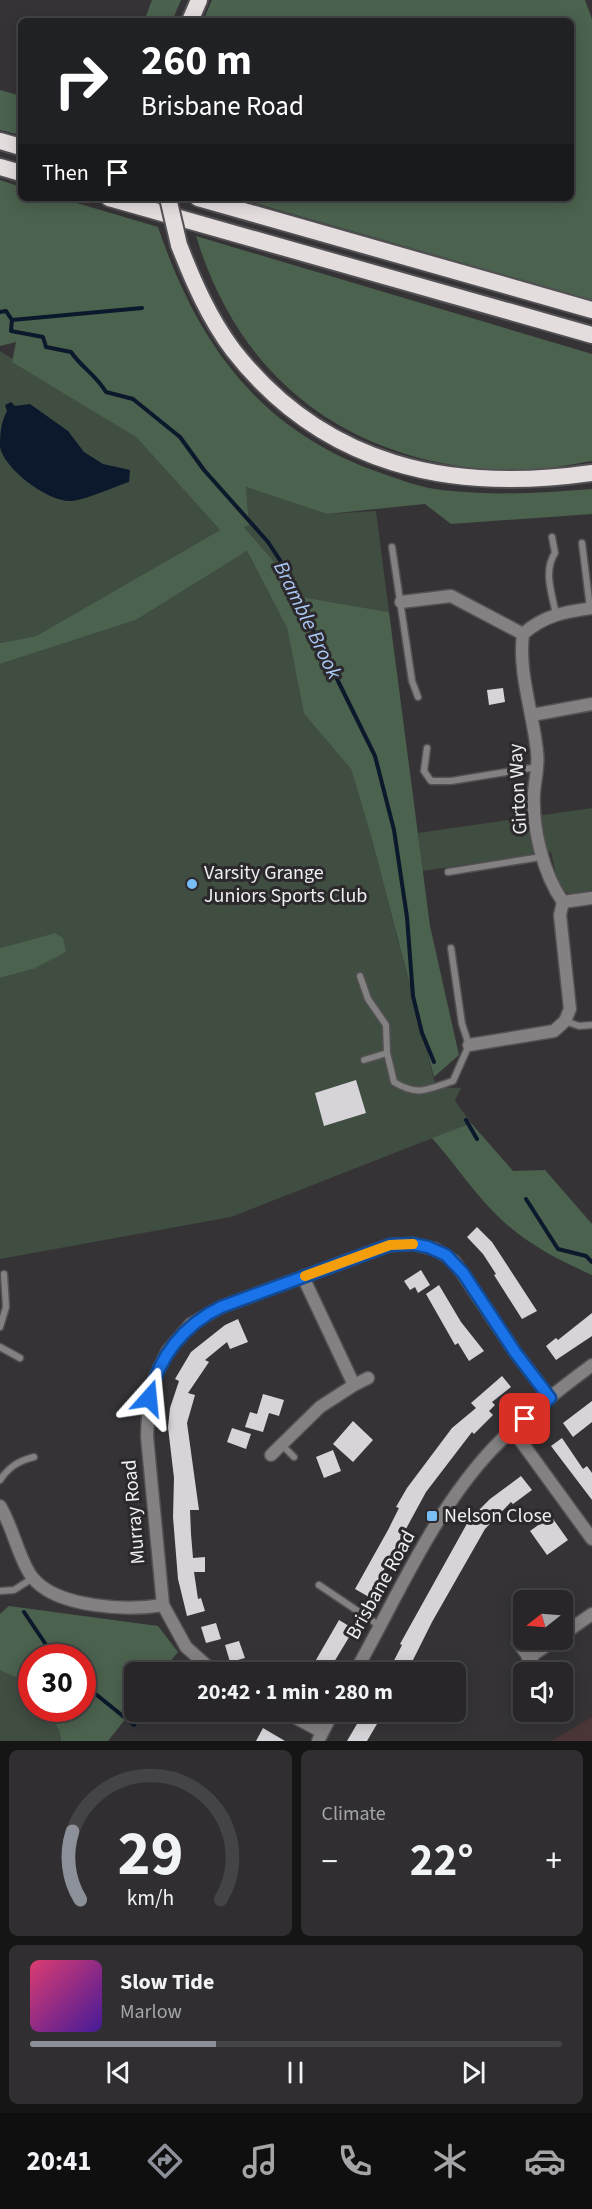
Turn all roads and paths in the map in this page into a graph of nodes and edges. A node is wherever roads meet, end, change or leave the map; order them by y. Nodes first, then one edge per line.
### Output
1 (199, 0) edge
2 (191, 18) edge
3 (0, 141) edge
4 (18, 146) edge
5 (0, 167) edge
6 (18, 172) edge
7 (120, 201) edge
8 (169, 201) edge
9 (209, 201) edge
10 (592, 310) edge
11 (592, 335) edge
12 (592, 473) edge
13 (552, 537) dead end
14 (582, 543) dead end
15 (392, 547) dead end
16 (401, 602) junction
17 (591, 608) edge
18 (556, 614) junction
19 (523, 634) junction
20 (418, 697) dead end
21 (592, 704) edge
22 (532, 715) junction
23 (427, 748) dead end
24 (537, 767) junction
25 (541, 857) junction
26 (448, 872) dead end
27 (592, 898) edge
28 (563, 902) junction
29 (451, 948) dead end
30 (360, 976) dead end
31 (566, 1021) junction
32 (592, 1025) edge
33 (469, 1045) junction
34 (387, 1053) junction
35 (364, 1060) dead end
36 (4, 1274) dead end
37 (303, 1276) junction
38 (0, 1327) edge
39 (0, 1347) edge
40 (20, 1358) dead end
41 (592, 1365) edge
42 (368, 1378) dead end
43 (354, 1384) junction
44 (550, 1398) junction
45 (512, 1430) junction
46 (281, 1444) junction
47 (271, 1455) dead end
48 (34, 1457) dead end
49 (294, 1457) dead end
50 (0, 1480) edge
51 (0, 1506) edge
52 (592, 1539) edge
53 (33, 1578) junction
54 (319, 1585) dead end
55 (0, 1591) edge
56 (163, 1605) junction
57 (592, 1614) edge
58 (381, 1626) junction
59 (573, 1627) edge
60 (523, 1650) edge
61 (540, 1650) edge
62 (528, 1658) junction
63 (201, 1662) edge
64 (361, 1662) edge
65 (531, 1662) edge
66 (300, 1722) edge
67 (328, 1722) edge
68 (320, 1736) edge

1 - 2 highway
3 - 4 highway
5 - 6 highway
7 - 11 highway
8 - 12 highway, bridge
9 - 10 highway
13 - 18 lane
14 - 17 lane
15 - 16 lane
16 - 19 street
16 - 20 lane
17 - 18 street
18 - 19 street
19 - 22 street, Girton Way
21 - 22 street
22 - 24 street, Girton Way
23 - 24 lane
24 - 25 street, Girton Way
25 - 26 lane
25 - 28 street, Girton Way
27 - 28 street
28 - 31 street
29 - 33 lane
30 - 34 lane
31 - 32 lane
31 - 33 street
33 - 34 lane
34 - 35 lane
36 - 38 lane
37 - 43 street
37 - 44 street, Murray Road
37 - 56 street, Murray Road
39 - 40 lane
41 - 44 street, Brisbane Road
42 - 43 street
43 - 46 street
44 - 45 street, Brisbane Road
45 - 52 street
45 - 58 street, Brisbane Road
46 - 47 street
46 - 49 lane
48 - 50 lane
51 - 53 street
53 - 55 lane
53 - 56 street
54 - 58 lane
56 - 63 street, Murray Road
57 - 59 street
58 - 64 street, Brisbane Road
60 - 62 street
61 - 62 street
62 - 65 street
66 - 68 street
67 - 68 street

